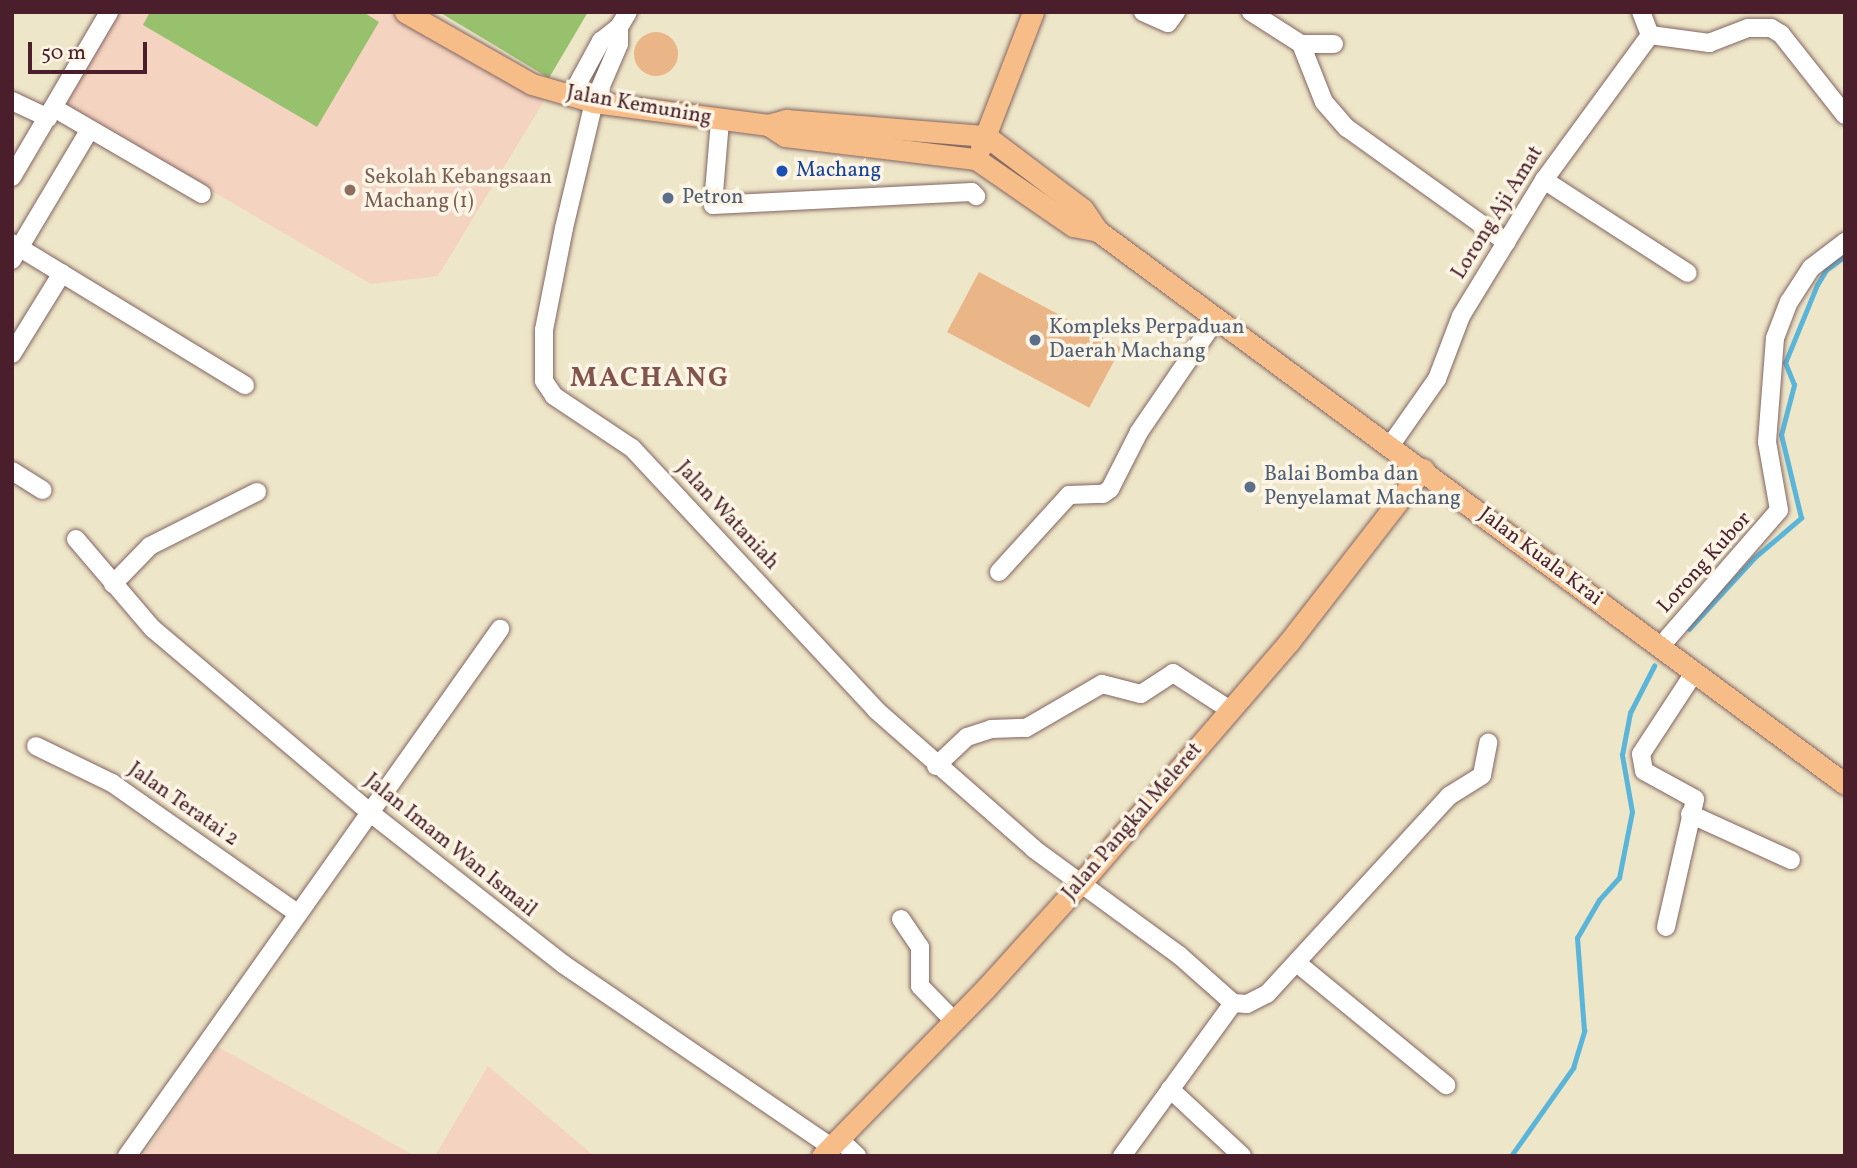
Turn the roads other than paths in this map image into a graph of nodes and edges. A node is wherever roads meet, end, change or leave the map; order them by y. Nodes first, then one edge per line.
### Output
1 (109, 12) edge
2 (1033, 12) edge
3 (1143, 12) edge
4 (1176, 12) edge
5 (1251, 12) edge
6 (1641, 12) edge
7 (408, 13) edge
8 (624, 20) edge
9 (1650, 35) junction
10 (1301, 44) junction
11 (1334, 44) dead end
12 (571, 96) junction
13 (12, 101) edge
14 (594, 102) junction
15 (51, 113) junction
16 (1845, 115) edge
17 (720, 121) junction
18 (768, 125) junction
19 (90, 129) junction
20 (986, 136) junction
21 (976, 159) junction
22 (12, 177) edge
23 (1544, 180) junction
24 (202, 194) dead end
25 (976, 196) dead end
26 (1098, 231) junction
27 (1506, 242) junction
28 (1845, 242) edge
29 (15, 251) edge
30 (62, 273) junction
31 (1688, 273) dead end
32 (1216, 319) junction
33 (12, 354) edge
34 (245, 385) dead end
35 (1390, 446) junction
36 (1423, 469) junction
37 (12, 471) edge
38 (42, 490) dead end
39 (257, 492) dead end
40 (76, 539) dead end
41 (999, 572) dead end
42 (113, 584) junction
43 (500, 629) dead end
44 (1660, 647) junction
45 (1694, 673) junction
46 (1230, 710) junction
47 (1488, 743) dead end
48 (36, 746) dead end
49 (936, 766) junction
50 (1845, 785) edge
51 (368, 811) junction
52 (1690, 814) junction
53 (1791, 860) dead end
54 (1080, 884) junction
55 (297, 913) junction
56 (901, 919) dead end
57 (1666, 928) dead end
58 (1297, 963) junction
59 (1233, 1003) junction
60 (954, 1021) junction
61 (1447, 1086) dead end
62 (1170, 1089) junction
63 (831, 1147) edge
64 (127, 1156) edge
65 (857, 1156) edge
66 (1122, 1156) edge
67 (1242, 1156) edge

1 - 15 street
2 - 20 main road
3 - 4 street
5 - 10 street
6 - 9 street
7 - 12 main road, Jalan Kemuning
8 - 12 street
8 - 14 street, Jalan Wataniah
9 - 16 street
9 - 23 street, Lorong Aji Amat
10 - 11 street
10 - 27 street
12 - 14 main road, Jalan Kemuning
13 - 15 street
14 - 17 main road, Jalan Kemuning
14 - 49 street, Jalan Wataniah
15 - 19 street
15 - 22 street
17 - 18 main road, Jalan Kemuning
17 - 25 street
18 - 20 main road, Jalan Kemuning
18 - 21 main road, Jalan Kemuning
19 - 24 street
19 - 29 street
20 - 21 main road
20 - 26 main road, Jalan Kuala Krai
21 - 26 main road, Jalan Kuala Krai
23 - 27 street, Lorong Aji Amat
23 - 31 street
26 - 32 main road, Jalan Kuala Krai
27 - 35 street, Lorong Aji Amat
28 - 44 street, Lorong Kubor
29 - 30 street
30 - 33 street
30 - 34 street
32 - 35 main road, Jalan Kuala Krai
32 - 41 street
35 - 36 main road, Jalan Kuala Krai
36 - 44 main road, Jalan Kuala Krai
36 - 46 main road, Jalan Pangkal Meleret
37 - 38 street
39 - 42 street
40 - 42 street, Jalan Imam Wan Ismail
42 - 51 street, Jalan Imam Wan Ismail
43 - 51 street
44 - 45 main road, Jalan Kuala Krai
45 - 50 main road, Jalan Kuala Krai
45 - 52 street
46 - 49 street
46 - 54 main road, Jalan Pangkal Meleret
47 - 58 street
48 - 55 street, Jalan Teratai 2
49 - 54 street, Jalan Wataniah
51 - 55 street
51 - 63 street, Jalan Imam Wan Ismail
52 - 53 street
52 - 57 street
54 - 59 street, Jalan Wataniah
54 - 60 main road, Jalan Pangkal Meleret
55 - 64 street
56 - 60 street
58 - 59 street
58 - 61 street
59 - 62 street
60 - 63 main road, Jalan Pangkal Meleret
62 - 66 street
62 - 67 street
63 - 65 street, Jalan Imam Wan Ismail

